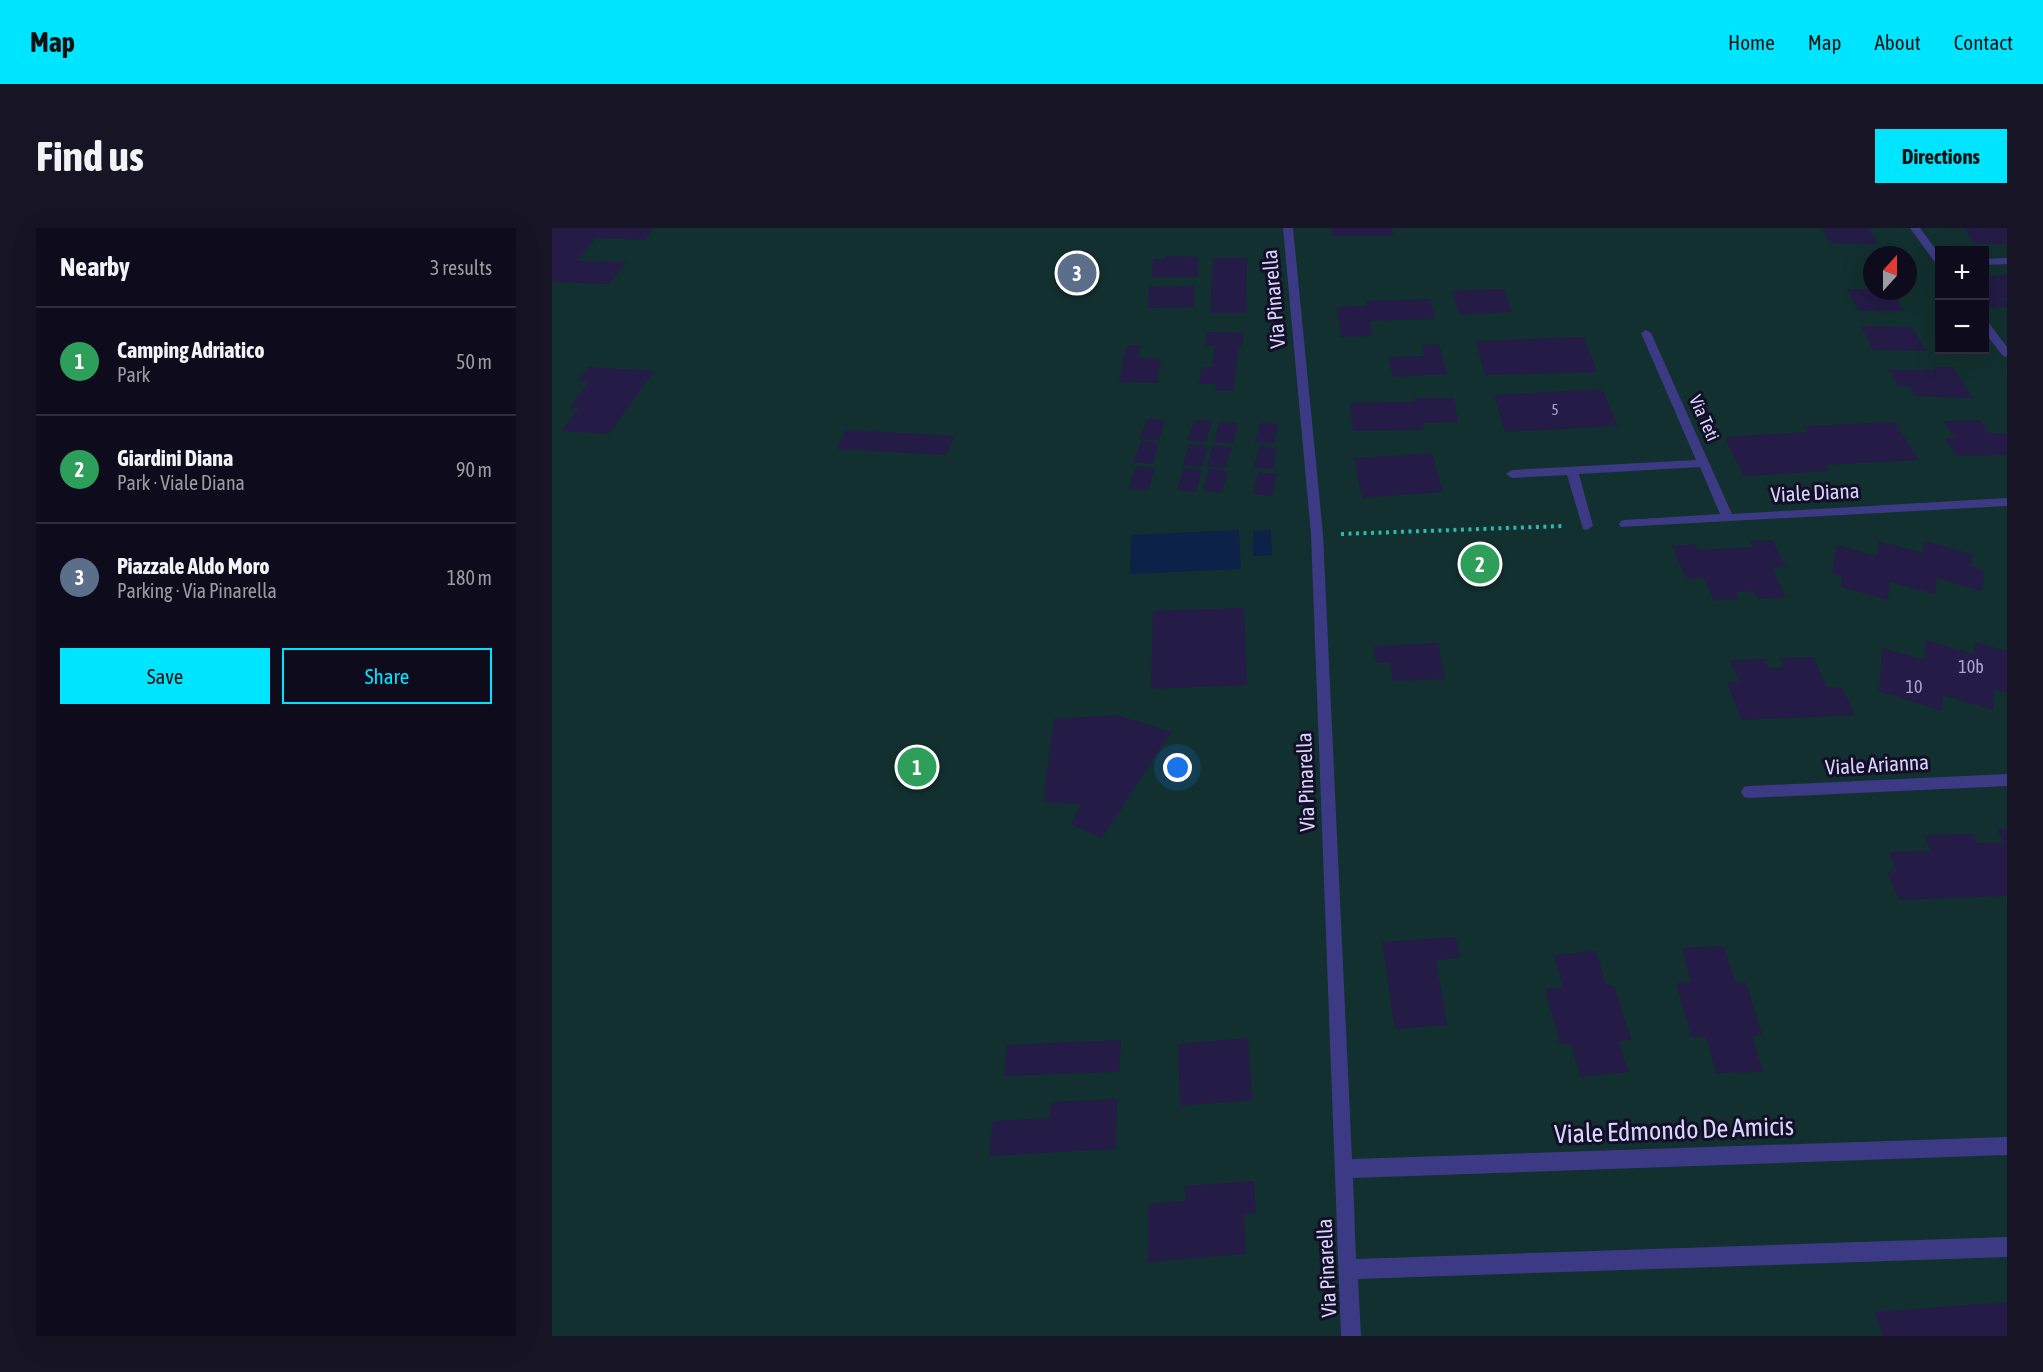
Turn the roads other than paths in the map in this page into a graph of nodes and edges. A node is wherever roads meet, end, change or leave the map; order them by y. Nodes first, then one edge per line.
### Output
1 (1288, 228) edge
2 (1915, 228) edge
3 (1935, 256) edge
4 (2007, 261) edge
5 (1989, 262) edge
6 (1989, 331) edge
7 (1646, 333) dead end
8 (2007, 354) edge
9 (1704, 463) junction
10 (1572, 470) junction
11 (1512, 474) dead end
12 (2007, 502) edge
13 (1728, 518) junction
14 (1625, 524) dead end
15 (1587, 526) road end
16 (2007, 780) edge
17 (1749, 792) dead end
18 (2007, 1146) edge
19 (1343, 1169) junction
20 (2007, 1247) edge
21 (1347, 1269) junction
22 (1352, 1336) edge

1 - 19 street, Via Pinarella
2 - 3 street
4 - 5 street
6 - 8 street
7 - 9 street, Via Teti
9 - 10 street
9 - 13 street, Via Teti
10 - 11 street
10 - 15 street
12 - 13 street, Viale Diana
13 - 14 street, Viale Diana
16 - 17 street, Viale Arianna
18 - 19 street, Viale Edmondo De Amicis
19 - 21 street, Via Pinarella
20 - 21 street
21 - 22 street, Via Pinarella

